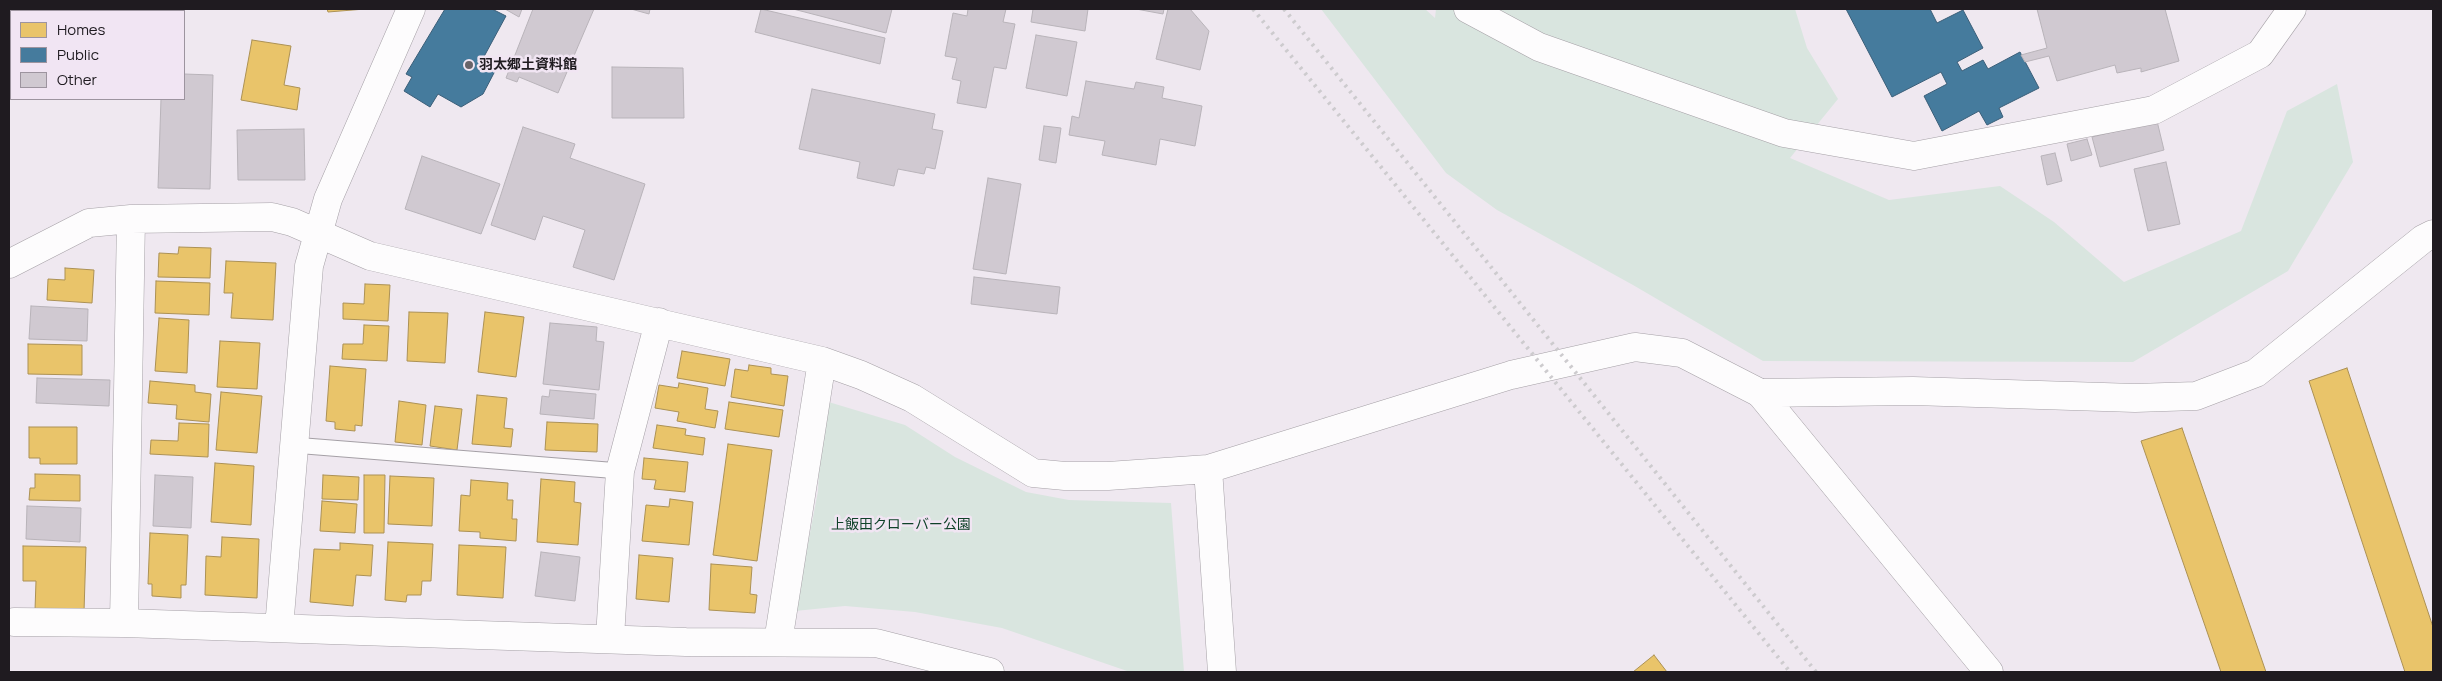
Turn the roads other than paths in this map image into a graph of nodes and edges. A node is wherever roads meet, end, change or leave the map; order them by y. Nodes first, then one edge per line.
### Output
1 (411, 9) edge
2 (1468, 9) edge
3 (2292, 9) edge
4 (131, 219) junction
5 (318, 232) junction
6 (2433, 234) edge
7 (9, 264) edge
8 (659, 322) junction
9 (822, 360) junction
10 (1760, 393) junction
11 (293, 445) junction
12 (1208, 469) junction
13 (620, 471) junction
14 (14, 622) dead end
15 (124, 623) junction
16 (279, 628) junction
17 (610, 638) junction
18 (778, 642) junction
19 (990, 672) edge
20 (1222, 672) edge
21 (1989, 672) edge

1 - 5 street
2 - 3 street
4 - 5 street
4 - 7 street
4 - 15 street
5 - 8 street
5 - 11 street
6 - 10 street
8 - 9 street
8 - 13 street
9 - 12 street
9 - 18 street
10 - 12 street
10 - 21 street
11 - 13 lane
11 - 16 street
12 - 20 street
13 - 17 street
14 - 15 street
15 - 16 street
16 - 17 street
17 - 18 street
18 - 19 street

